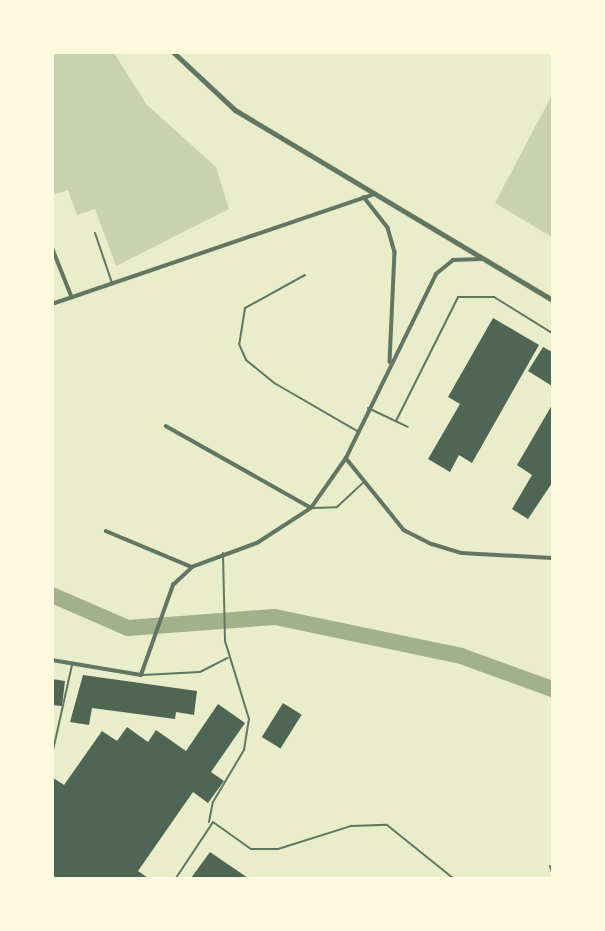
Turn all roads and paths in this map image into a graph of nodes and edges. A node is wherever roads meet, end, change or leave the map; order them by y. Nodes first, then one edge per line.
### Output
1 (173, 52) edge
2 (377, 193) junction
3 (364, 197) junction
4 (95, 233) dead end
5 (52, 247) edge
6 (482, 259) junction
7 (305, 275) dead end
8 (112, 284) junction
9 (72, 298) junction
10 (552, 300) edge
11 (52, 304) edge
12 (552, 333) edge
13 (390, 364) junction
14 (368, 408) junction
15 (396, 421) junction
16 (166, 426) dead end
17 (408, 426) dead end
18 (358, 431) junction
19 (346, 458) junction
20 (364, 481) junction
21 (311, 508) junction
22 (107, 531) dead end
23 (223, 553) junction
24 (552, 558) edge
25 (192, 566) junction
26 (229, 657) junction
27 (52, 660) edge
28 (72, 664) junction
29 (141, 675) junction
30 (52, 755) edge
31 (209, 824) junction
32 (550, 866) dead end
33 (552, 872) edge
34 (176, 878) edge
35 (453, 878) edge

1 - 2 street
2 - 3 street
2 - 6 street
3 - 8 street
3 - 13 street
4 - 8 lane
5 - 9 street
6 - 10 street
6 - 13 street
7 - 18 lane
8 - 9 street
9 - 11 street
12 - 15 lane
13 - 14 street
14 - 15 lane
14 - 18 street
15 - 17 lane
16 - 21 street
18 - 19 street
19 - 20 street
19 - 21 street
20 - 21 lane
20 - 24 street
21 - 23 street
22 - 25 street
23 - 25 street
23 - 26 lane
25 - 29 street
26 - 29 lane
26 - 31 lane
27 - 28 street
28 - 29 street
28 - 30 lane
31 - 34 lane
31 - 35 lane
32 - 33 lane

